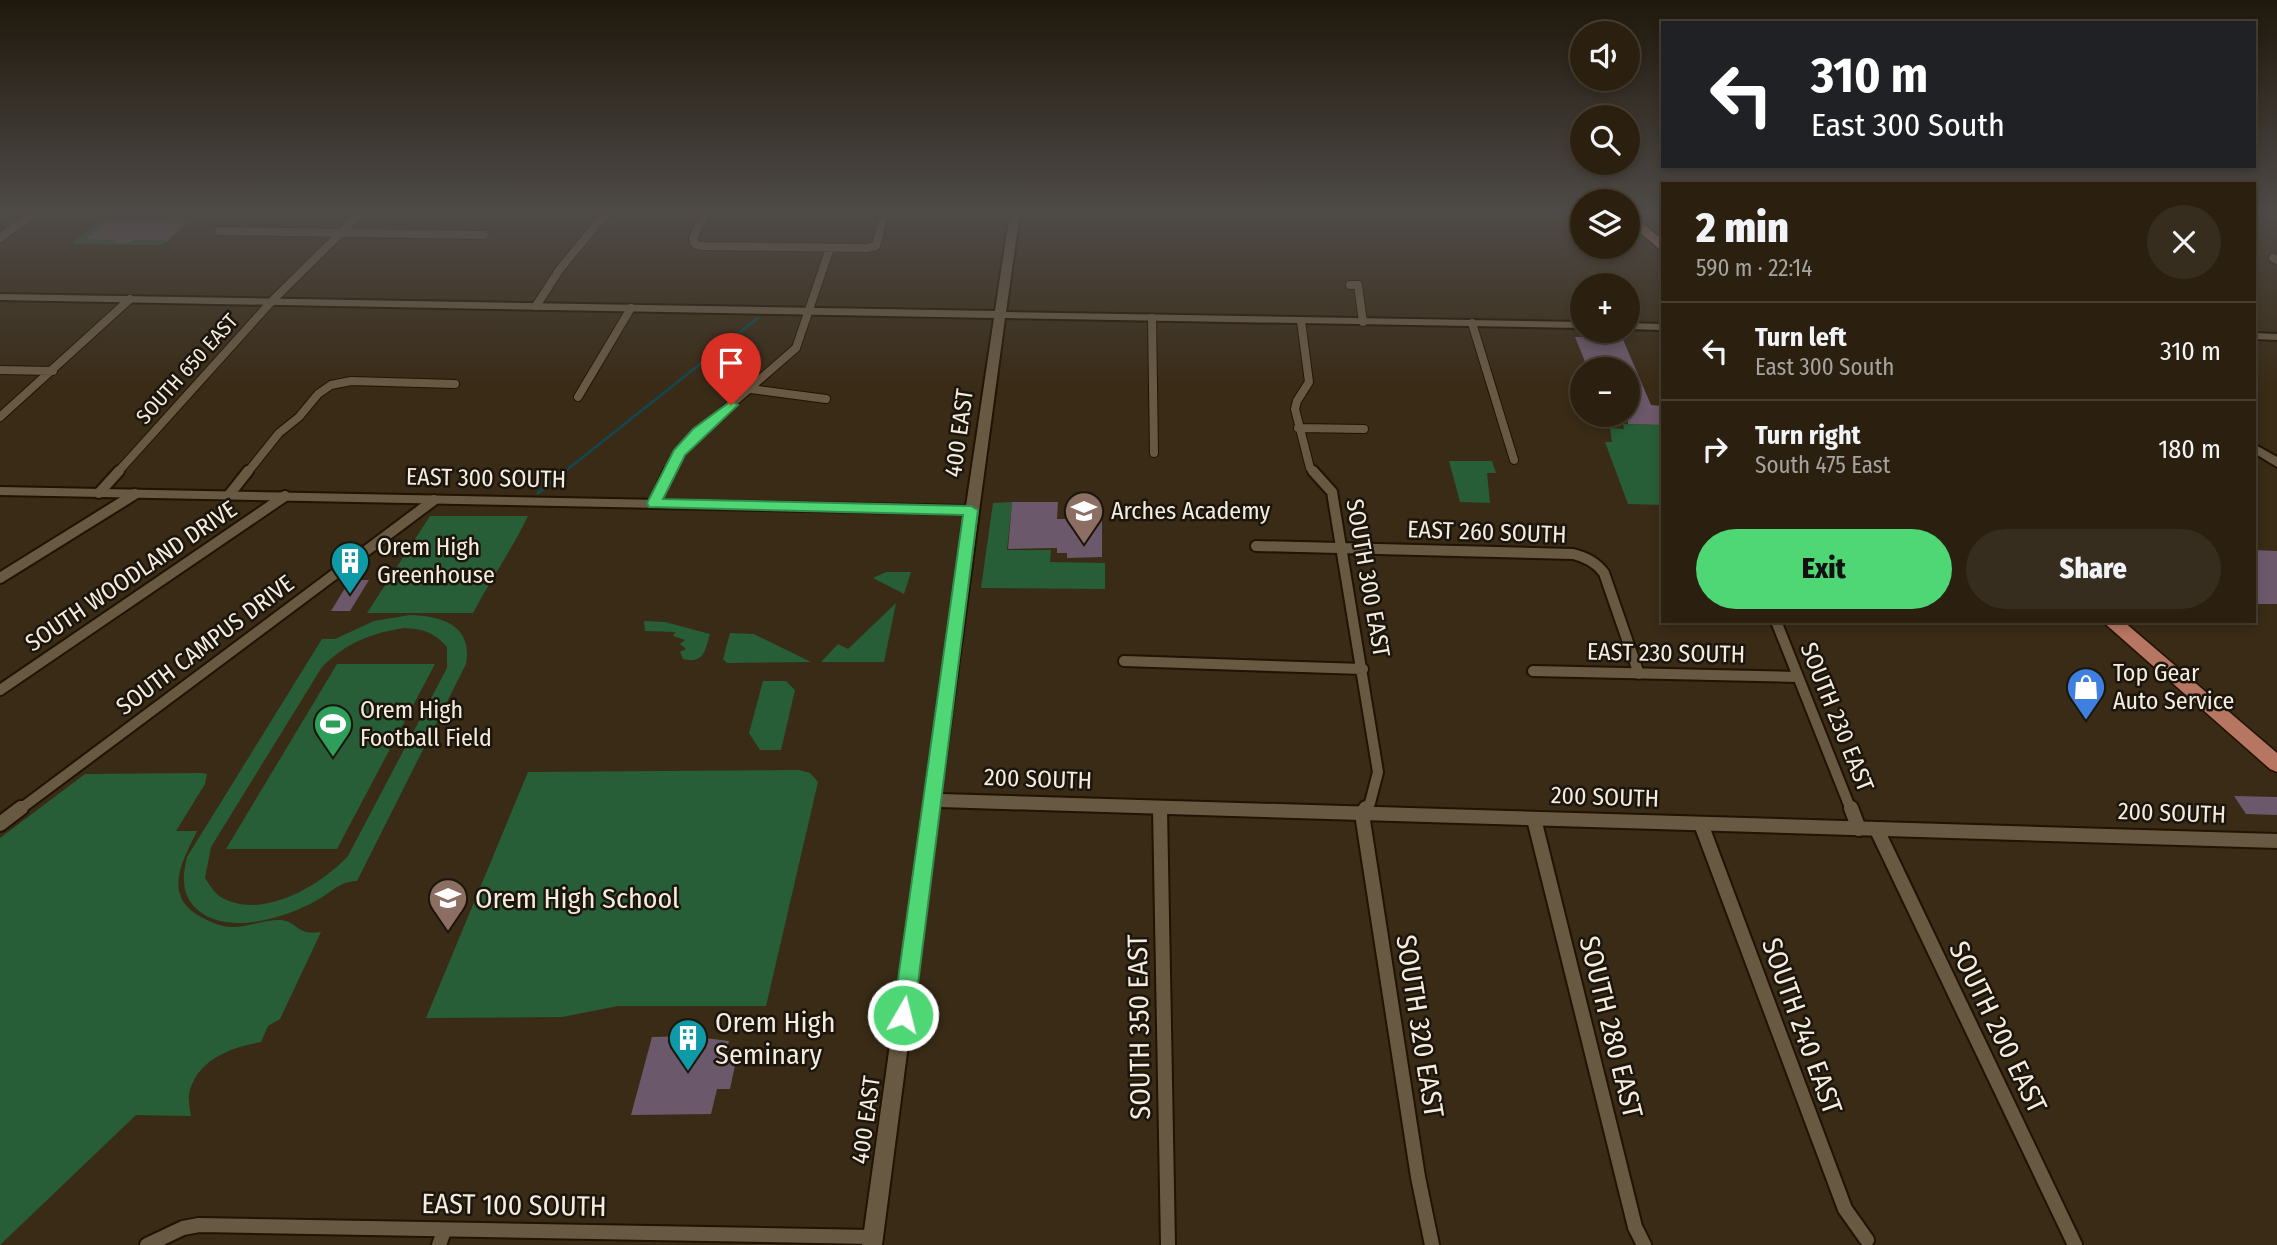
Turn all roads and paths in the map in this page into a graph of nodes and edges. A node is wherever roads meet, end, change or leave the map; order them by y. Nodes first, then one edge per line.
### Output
1 (301, 270) edge
2 (559, 270) edge
3 (822, 270) edge
4 (1007, 270) edge
5 (1350, 285) dead end
6 (0, 297) edge
7 (130, 299) junction
8 (271, 302) junction
9 (536, 306) junction
10 (631, 308) junction
11 (806, 311) junction
12 (1000, 315) junction
13 (1152, 318) junction
14 (1301, 321) junction
15 (1363, 322) junction
16 (1472, 323) junction
17 (1570, 325) edge
18 (1640, 326) edge
19 (1661, 327) edge
20 (2256, 336) edge
21 (2277, 337) edge
22 (0, 370) edge
23 (53, 371) junction
24 (456, 384) dead end
25 (751, 389) junction
26 (578, 397) dead end
27 (826, 399) dead end
28 (0, 417) edge
29 (1298, 428) junction
30 (1364, 429) dead end
31 (2256, 449) edge
32 (1154, 453) dead end
33 (1514, 460) dead end
34 (2277, 463) edge
35 (0, 491) edge
36 (99, 493) junction
37 (135, 494) junction
38 (229, 495) junction
39 (285, 496) junction
40 (435, 500) junction
41 (654, 503) junction
42 (971, 510) junction
43 (1256, 546) dead end
44 (1342, 549) junction
45 (0, 578) edge
46 (1777, 623) edge
47 (2113, 623) edge
48 (1124, 661) dead end
49 (1363, 669) junction
50 (1533, 671) dead end
51 (1639, 674) junction
52 (1797, 677) junction
53 (0, 690) edge
54 (2277, 764) edge
55 (932, 800) junction
56 (1160, 807) junction
57 (1362, 814) junction
58 (1534, 819) junction
59 (0, 824) edge
60 (1700, 824) junction
61 (1859, 829) junction
62 (1877, 830) junction
63 (2277, 841) edge
64 (441, 1238) edge
65 (657, 1239) edge
66 (1867, 1240) dead end
67 (873, 1241) edge
68 (152, 1242) edge
69 (1168, 1245) edge
70 (1432, 1245) edge
71 (1644, 1245) edge
72 (2075, 1245) edge

1 - 8 street, SOUTH 650 EAST
2 - 9 street
3 - 11 street
4 - 12 street, 400 EAST
5 - 15 street
6 - 7 street
7 - 8 street
7 - 23 street
8 - 9 street
8 - 36 street, SOUTH 650 EAST
9 - 10 street
10 - 11 street
10 - 26 street
11 - 12 street
11 - 25 street
12 - 13 street
12 - 42 street, 400 EAST
13 - 14 street
13 - 32 street
14 - 15 street
14 - 29 street, SOUTH 300 EAST
15 - 16 street
16 - 17 street
16 - 33 street
18 - 19 street
20 - 21 street
22 - 23 street
23 - 28 street
24 - 38 street
25 - 27 street
25 - 41 street
29 - 30 street
29 - 44 street, SOUTH 300 EAST
31 - 34 street
35 - 36 street, EAST 300 SOUTH
36 - 37 street, EAST 300 SOUTH
37 - 38 street, EAST 300 SOUTH
37 - 45 street
38 - 39 street, EAST 300 SOUTH
39 - 40 street, EAST 300 SOUTH
39 - 53 street, SOUTH WOODLAND DRIVE
40 - 41 street, EAST 300 SOUTH
40 - 59 street, SOUTH CAMPUS DRIVE
41 - 42 street, EAST 300 SOUTH
42 - 55 street, 400 EAST
43 - 44 street, EAST 260 SOUTH
44 - 49 street, SOUTH 300 EAST
44 - 51 street, EAST 260 SOUTH
46 - 52 street, SOUTH 230 EAST
47 - 54 main road
48 - 49 street
49 - 57 street, SOUTH 300 EAST
50 - 51 street, EAST 230 SOUTH
51 - 52 street, EAST 230 SOUTH
52 - 61 street, SOUTH 230 EAST
55 - 56 street, 200 SOUTH
55 - 67 street, 400 EAST
56 - 57 street, 200 SOUTH
56 - 69 street, SOUTH 350 EAST
57 - 58 street, 200 SOUTH
57 - 70 street, SOUTH 320 EAST
58 - 60 street, 200 SOUTH
58 - 71 street, SOUTH 280 EAST
60 - 61 street, 200 SOUTH
60 - 66 street, SOUTH 240 EAST
61 - 62 street, 200 SOUTH
62 - 63 street, 200 SOUTH
62 - 72 street, SOUTH 200 EAST
64 - 65 street, EAST 100 SOUTH
64 - 68 street, EAST 100 SOUTH
65 - 67 street, EAST 100 SOUTH

